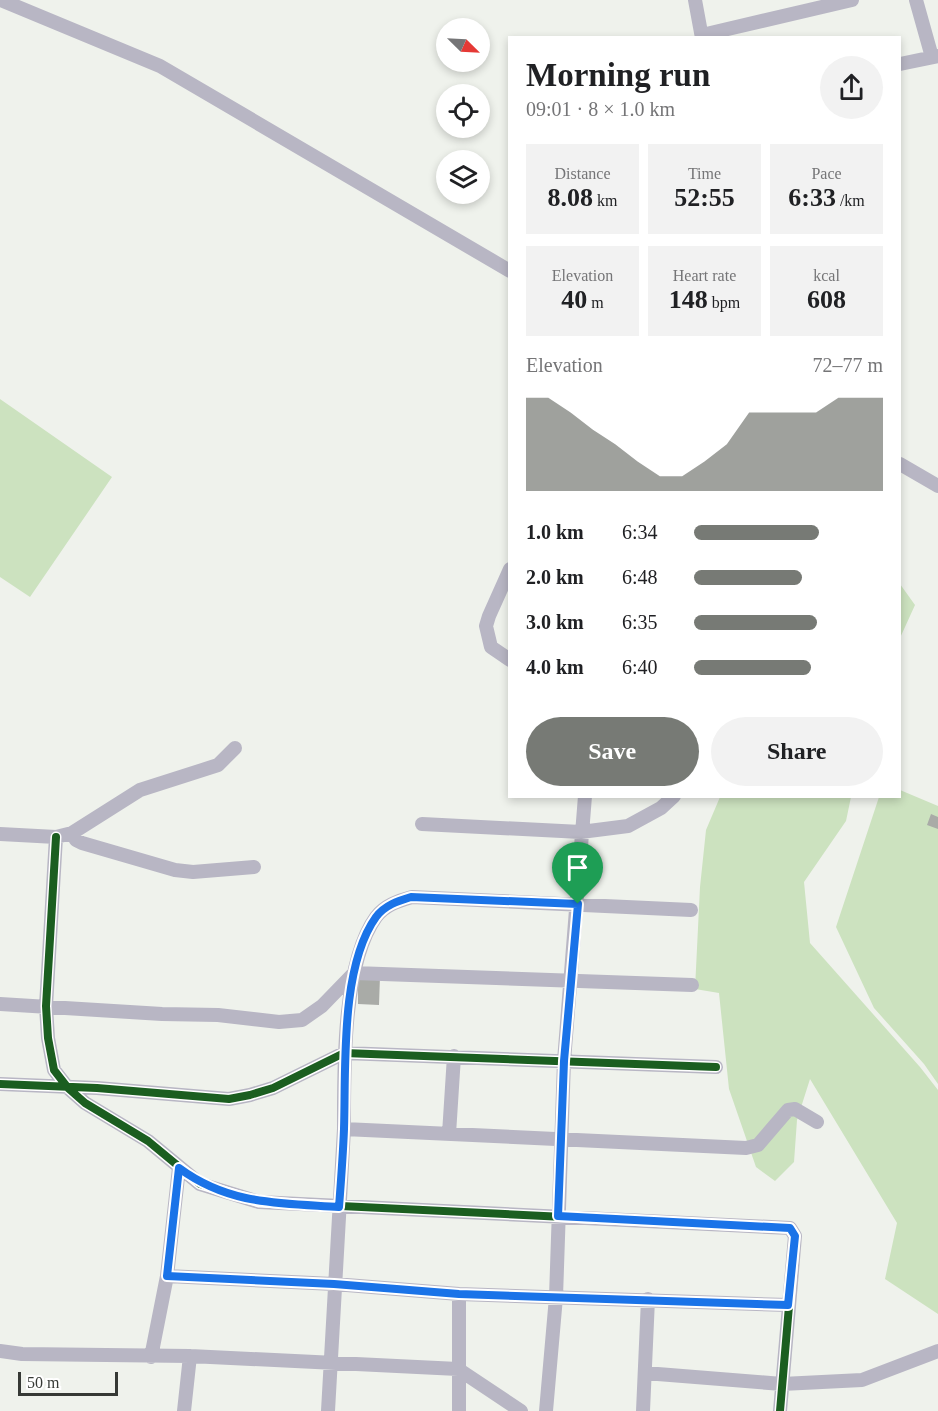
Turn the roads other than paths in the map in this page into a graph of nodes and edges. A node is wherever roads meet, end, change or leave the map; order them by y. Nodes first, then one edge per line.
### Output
1 (1, 0) edge
2 (694, 0) edge
3 (852, 0) edge
4 (916, 0) edge
5 (702, 36) edge
6 (935, 56) edge
7 (901, 64) edge
8 (508, 271) edge
9 (901, 465) edge
10 (938, 486) edge
11 (508, 574) edge
12 (508, 659) edge
13 (235, 748) dead end
14 (585, 798) edge
15 (672, 798) edge
16 (422, 824) dead end
17 (581, 832) junction
18 (72, 833) junction
19 (0, 834) edge
20 (56, 837) junction
21 (254, 867) dead end
22 (578, 904) junction
23 (691, 910) dead end
24 (354, 973) junction
25 (571, 981) junction
26 (692, 985) dead end
27 (0, 1004) edge
28 (46, 1006) junction
29 (344, 1053) junction
30 (454, 1056) junction
31 (564, 1061) junction
32 (716, 1067) dead end
33 (0, 1084) edge
34 (68, 1088) junction
35 (817, 1122) dead end
36 (344, 1129) junction
37 (449, 1134) junction
38 (562, 1140) junction
39 (179, 1168) junction
40 (339, 1207) junction
41 (558, 1216) junction
42 (167, 1276) junction
43 (334, 1284) junction
44 (459, 1294) junction
45 (556, 1297) junction
46 (648, 1299) junction
47 (788, 1305) junction
48 (0, 1351) edge
49 (938, 1351) edge
50 (190, 1356) junction
51 (151, 1357) junction
52 (330, 1363) junction
53 (458, 1370) junction
54 (645, 1373) junction
55 (782, 1384) junction
56 (184, 1411) edge
57 (328, 1411) edge
58 (459, 1411) edge
59 (520, 1411) edge
60 (546, 1411) edge
61 (643, 1411) edge
62 (780, 1411) edge

1 - 8 street
2 - 5 street
3 - 5 street
4 - 6 street
6 - 7 street
9 - 10 street
11 - 12 street
13 - 18 street
14 - 17 street
15 - 17 street
16 - 17 street
17 - 22 street
18 - 20 street
18 - 21 street
19 - 20 street
20 - 28 street
22 - 23 street
22 - 24 street
22 - 25 street
24 - 25 street
24 - 28 street
24 - 29 street
25 - 26 street
25 - 31 street
27 - 28 street
28 - 34 street
29 - 30 street
29 - 34 street
29 - 36 street
30 - 31 street
30 - 37 street
31 - 32 street
31 - 38 street
33 - 34 street
34 - 39 street
35 - 38 street
36 - 37 street
36 - 40 street
37 - 38 street
38 - 41 street
39 - 40 street
39 - 42 street
40 - 41 street
40 - 43 street
41 - 45 street
41 - 47 street
42 - 43 street
42 - 51 street
43 - 44 street
43 - 52 street
44 - 45 street
44 - 53 street
45 - 46 street
45 - 60 street
46 - 47 street
46 - 54 street
47 - 55 street
48 - 51 street
49 - 55 street
50 - 51 street
50 - 52 street
50 - 56 street
52 - 53 street
52 - 57 street
53 - 58 street
53 - 59 street
54 - 55 street
54 - 61 street
55 - 62 street

